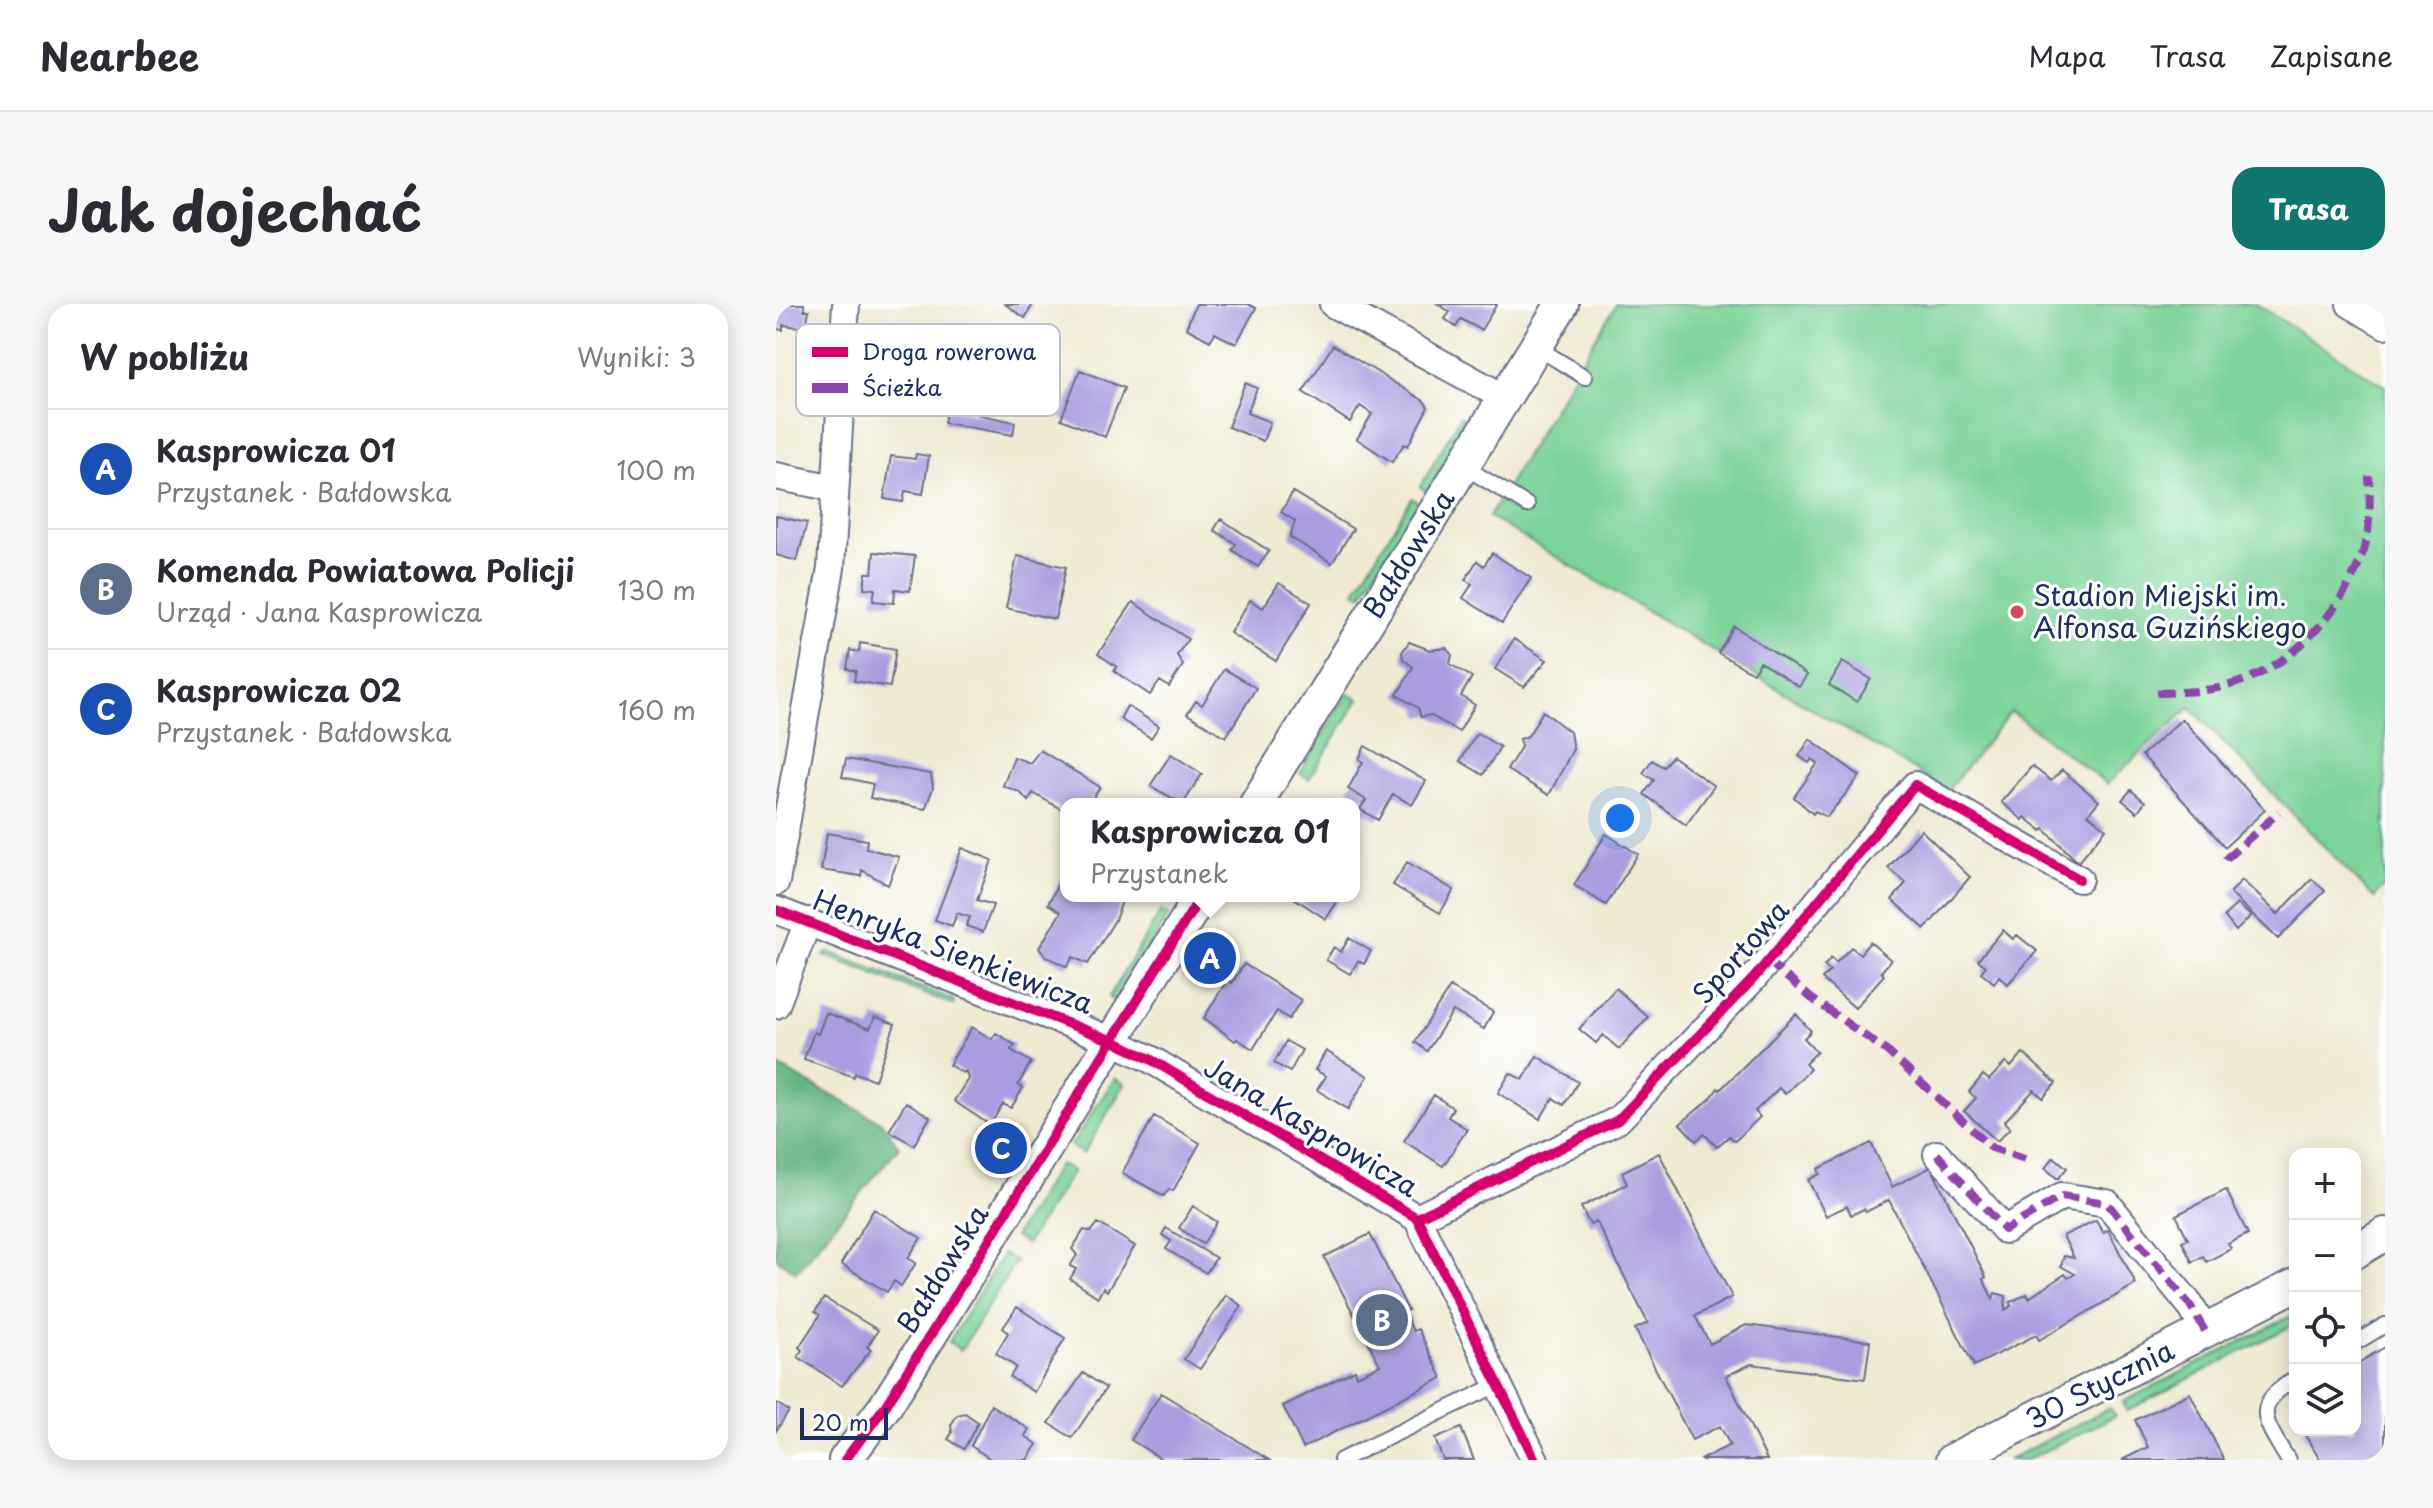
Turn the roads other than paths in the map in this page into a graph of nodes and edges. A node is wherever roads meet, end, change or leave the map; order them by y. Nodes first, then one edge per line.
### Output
1 (846, 304) edge
2 (1333, 304) edge
3 (1562, 304) edge
4 (2350, 304) edge
5 (845, 324) edge
6 (2385, 325) edge
7 (1536, 347) junction
8 (1585, 377) dead end
9 (1505, 398) junction
10 (839, 416) edge
11 (1463, 466) junction
12 (776, 476) edge
13 (834, 488) junction
14 (1527, 505) dead end
15 (1260, 798) edge
16 (2079, 879) dead end
17 (776, 882) edge
18 (1197, 902) edge
19 (776, 910) edge
20 (808, 921) junction
21 (776, 1005) edge
22 (1113, 1041) junction
23 (1937, 1154) dead end
24 (1417, 1218) junction
25 (2385, 1234) edge
26 (2361, 1248) edge
27 (2289, 1288) edge
28 (2385, 1325) edge
29 (2205, 1331) junction
30 (2361, 1339) edge
31 (2289, 1383) edge
32 (1497, 1385) junction
33 (845, 1460) edge
34 (1341, 1460) edge
35 (1535, 1460) edge
36 (1952, 1460) edge
37 (2288, 1460) edge

1 - 5 street
2 - 9 street
3 - 7 street, Bałdowska
4 - 6 street
7 - 8 lane
7 - 9 street, Bałdowska
9 - 11 street, Bałdowska
10 - 13 street
11 - 14 lane
11 - 15 street, Bałdowska
12 - 13 street
13 - 17 street
16 - 24 street, Sportowa
18 - 22 street, Bałdowska
19 - 20 street, Henryka Sienkiewicza
20 - 21 street
20 - 22 street, Henryka Sienkiewicza
22 - 24 street, Jana Kasprowicza
22 - 33 street, Bałdowska
23 - 29 street, 30 Stycznia
24 - 32 street, Jana Kasprowicza
25 - 26 street
27 - 29 street, 30 Stycznia
28 - 30 lane
29 - 36 street, 30 Stycznia
31 - 37 lane
32 - 34 lane
32 - 35 street, Jana Kasprowicza

